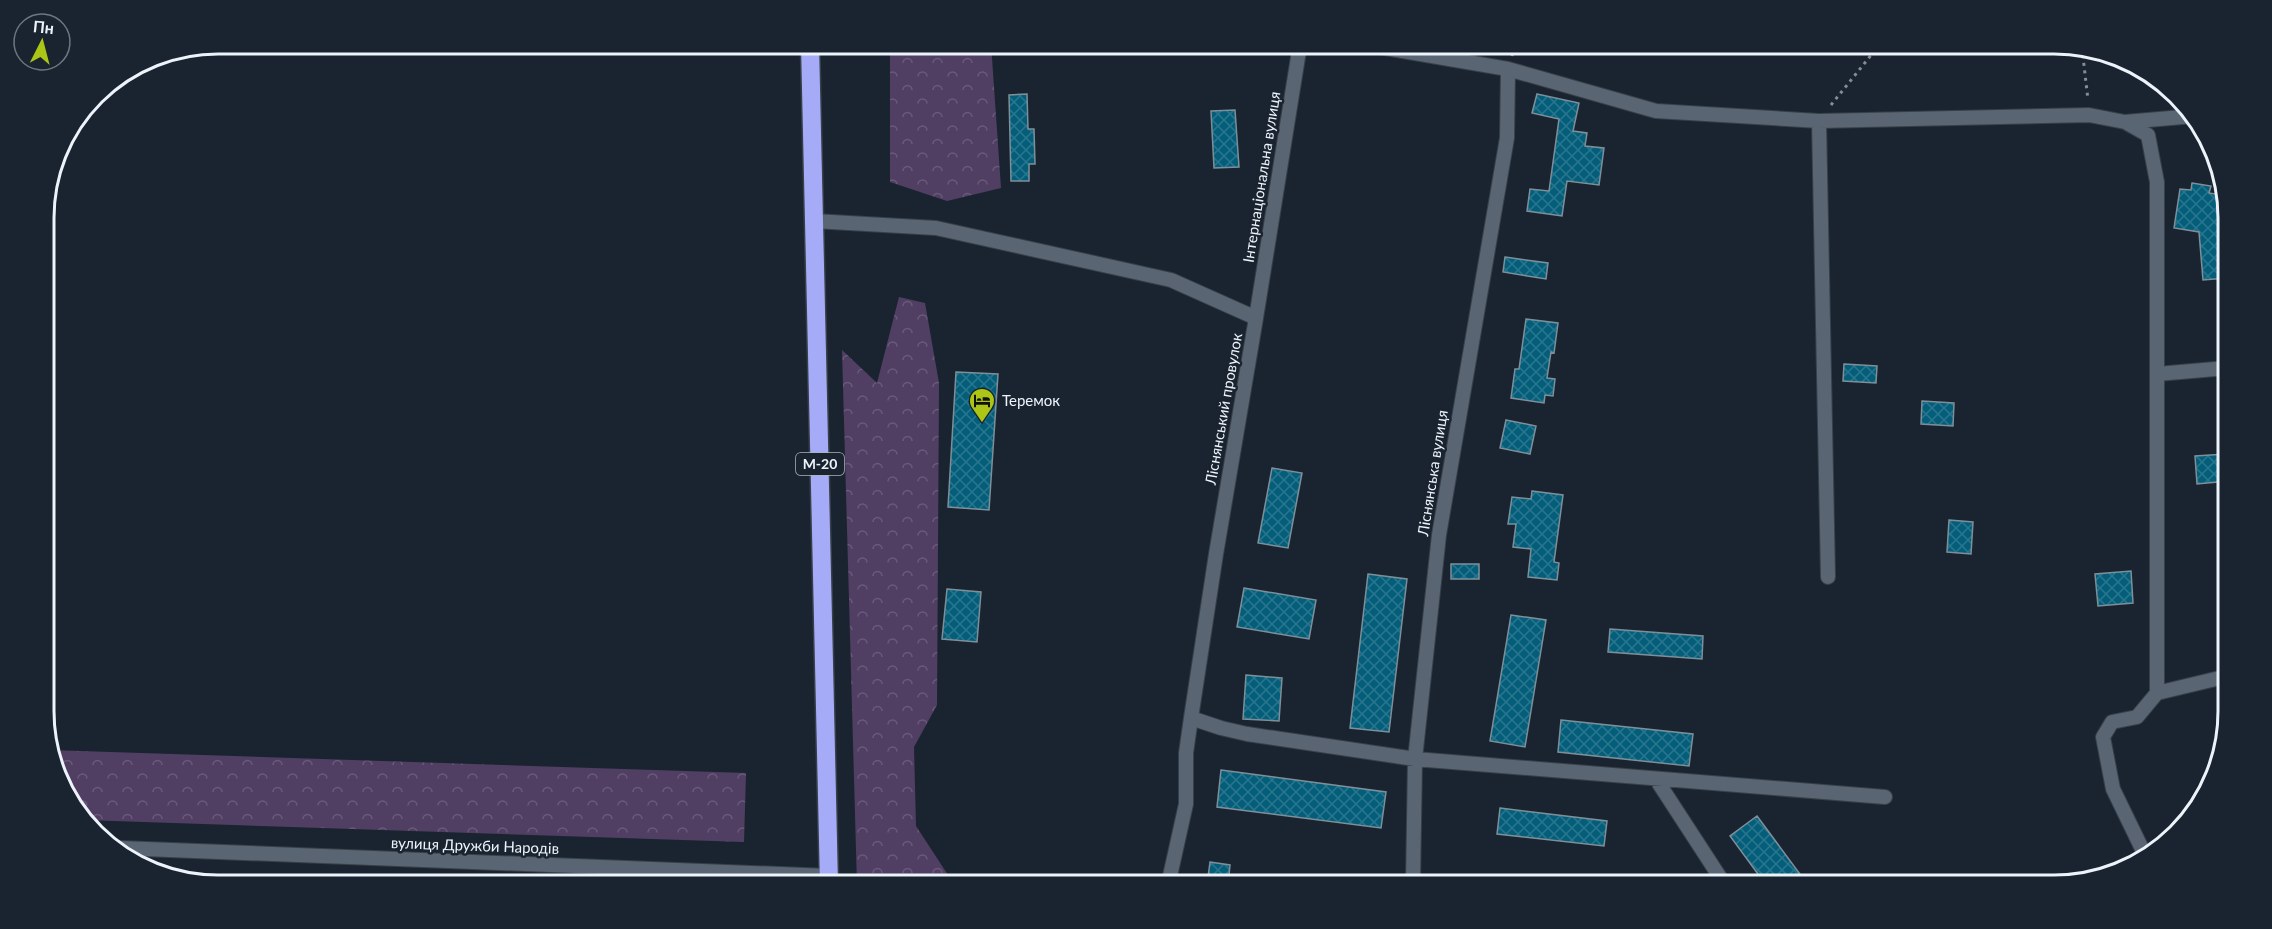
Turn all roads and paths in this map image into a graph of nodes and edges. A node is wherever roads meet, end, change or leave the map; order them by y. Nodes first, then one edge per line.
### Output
1 (810, 54) edge
2 (1299, 54) edge
3 (1420, 54) edge
4 (1872, 54) edge
5 (2083, 57) edge
6 (1508, 69) junction
7 (2089, 115) junction
8 (2183, 117) edge
9 (1819, 121) junction
10 (2125, 122) junction
11 (814, 221) junction
12 (1256, 318) junction
13 (2218, 369) edge
14 (2157, 374) junction
15 (1828, 577) dead end
16 (2218, 678) edge
17 (2157, 693) junction
18 (1191, 718) junction
19 (1415, 759) junction
20 (1656, 779) junction
21 (1885, 797) dead end
22 (129, 848) edge
23 (2142, 849) edge
24 (700, 875) edge
25 (829, 875) edge
26 (1170, 875) edge
27 (1413, 875) edge
28 (1718, 875) edge

1 - 11 highway, М-20
2 - 12 street, Інтернаціональна вулиця
3 - 6 street
4 - 9 path
5 - 7 path
6 - 9 street
6 - 19 street, Ліснянська вулиця
7 - 9 street
7 - 10 street
8 - 10 street
9 - 15 street
10 - 14 street
11 - 12 street, Ліснянський провулок
11 - 25 highway, М-20
12 - 18 street, Ліснянський провулок
13 - 14 street
14 - 17 street
16 - 17 street
17 - 23 street
18 - 19 street
18 - 26 street, Ліснянський провулок
19 - 20 street
19 - 27 street, Ліснянська вулиця
20 - 21 street
20 - 28 street
22 - 24 street, вулиця Дружби Народів

